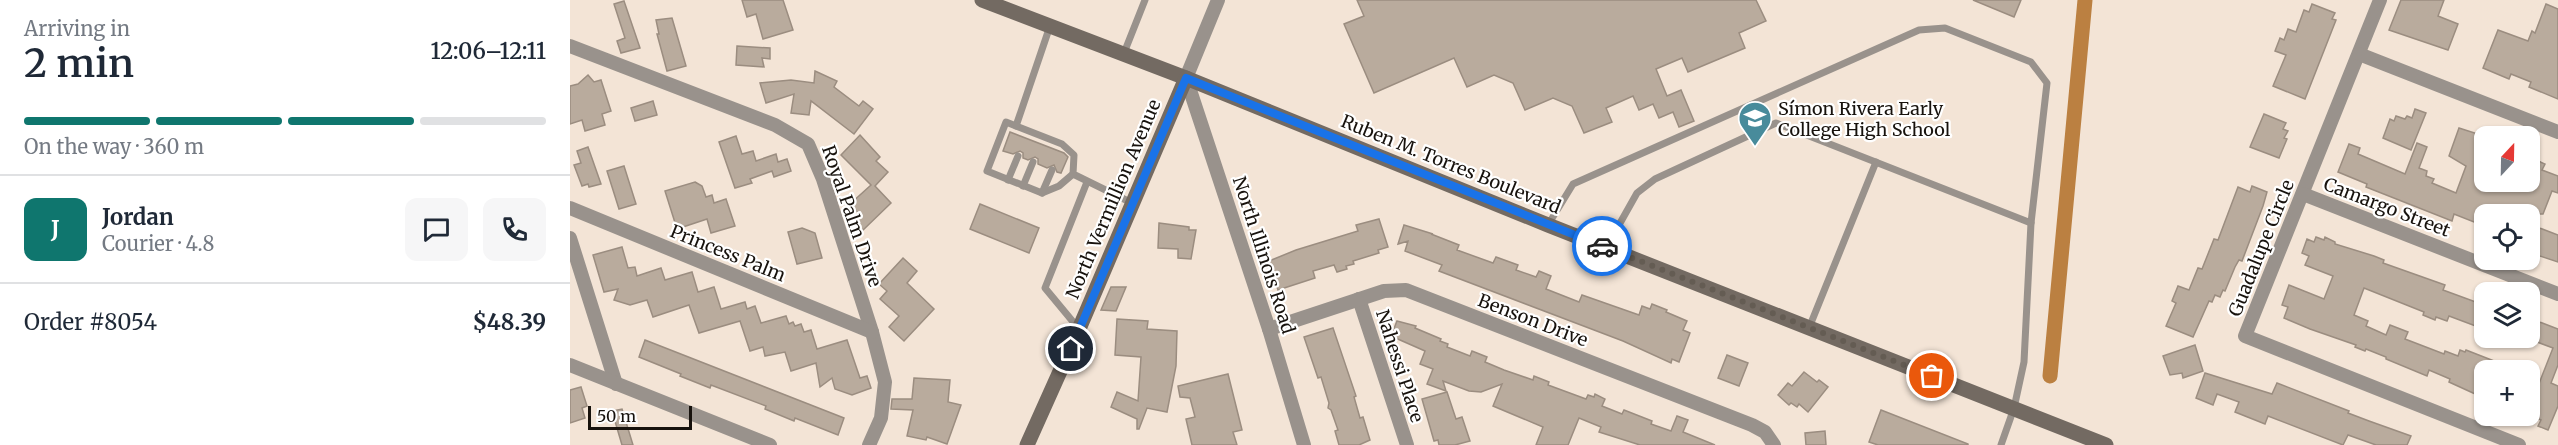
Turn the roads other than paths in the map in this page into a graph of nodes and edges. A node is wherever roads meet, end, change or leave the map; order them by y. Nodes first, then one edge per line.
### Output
1 (982, 0) edge
2 (1145, 0) edge
3 (1218, 0) edge
4 (2380, 0) edge
5 (1050, 26) junction
6 (570, 46) edge
7 (2359, 54) junction
8 (1123, 55) junction
9 (1186, 78) junction
10 (1016, 126) junction
11 (2558, 132) edge
12 (1018, 156) dead end
13 (1033, 162) dead end
14 (1876, 162) junction
15 (1052, 170) dead end
16 (1073, 174) junction
17 (1008, 180) junction
18 (1087, 182) junction
19 (1023, 186) junction
20 (1042, 193) junction
21 (2303, 194) junction
22 (1132, 203) junction
23 (570, 208) edge
24 (2031, 224) junction
25 (1548, 225) junction
26 (570, 238) edge
27 (1606, 248) junction
28 (2558, 294) edge
29 (1359, 299) junction
30 (1269, 328) junction
31 (1809, 328) junction
32 (1080, 329) junction
33 (872, 332) junction
34 (570, 365) edge
35 (616, 384) junction
36 (2014, 408) junction
37 (2492, 440) edge
38 (770, 445) edge
39 (869, 445) edge
40 (1027, 445) edge
41 (1304, 445) edge
42 (1407, 445) edge
43 (1774, 445) edge
44 (2001, 445) edge
45 (2106, 445) edge
46 (2520, 445) edge

1 - 5 main road, Ruben M. Torres Boulevard
2 - 8 lane
3 - 9 street, North Vermillion Avenue
4 - 7 street, Guadalupe Circle
5 - 8 main road, Ruben M. Torres Boulevard
5 - 10 lane
6 - 33 street, Royal Palm Drive
7 - 11 street
7 - 21 street, Guadalupe Circle
8 - 9 main road, Ruben M. Torres Boulevard
9 - 22 main road, North Vermillion Avenue
9 - 25 main road, Ruben M. Torres Boulevard
9 - 30 street, North Illinois Road
10 - 16 lane
10 - 17 lane
12 - 17 lane
13 - 19 lane
14 - 24 lane
14 - 27 lane
14 - 31 lane
15 - 20 lane
16 - 18 lane
16 - 20 lane
17 - 19 lane
18 - 22 lane
18 - 32 lane
19 - 20 lane
21 - 28 street, Camargo Street
21 - 37 street, Guadalupe Circle
22 - 32 main road, North Vermillion Avenue
23 - 33 street, Princess Palm
24 - 25 lane
24 - 36 lane
25 - 27 main road, Ruben M. Torres Boulevard
26 - 35 street
27 - 31 main road, Ruben M. Torres Boulevard
29 - 30 street, Benson Drive
29 - 42 street, Nahessi Place
29 - 43 street, Benson Drive
30 - 41 street, North Illinois Road
31 - 36 main road, Ruben M. Torres Boulevard
32 - 40 main road, North Vermillion Avenue
33 - 39 street, Royal Palm Drive
34 - 35 street
35 - 38 street
36 - 44 lane
36 - 45 main road, Ruben M. Torres Boulevard
37 - 46 street, Guadalupe Circle

